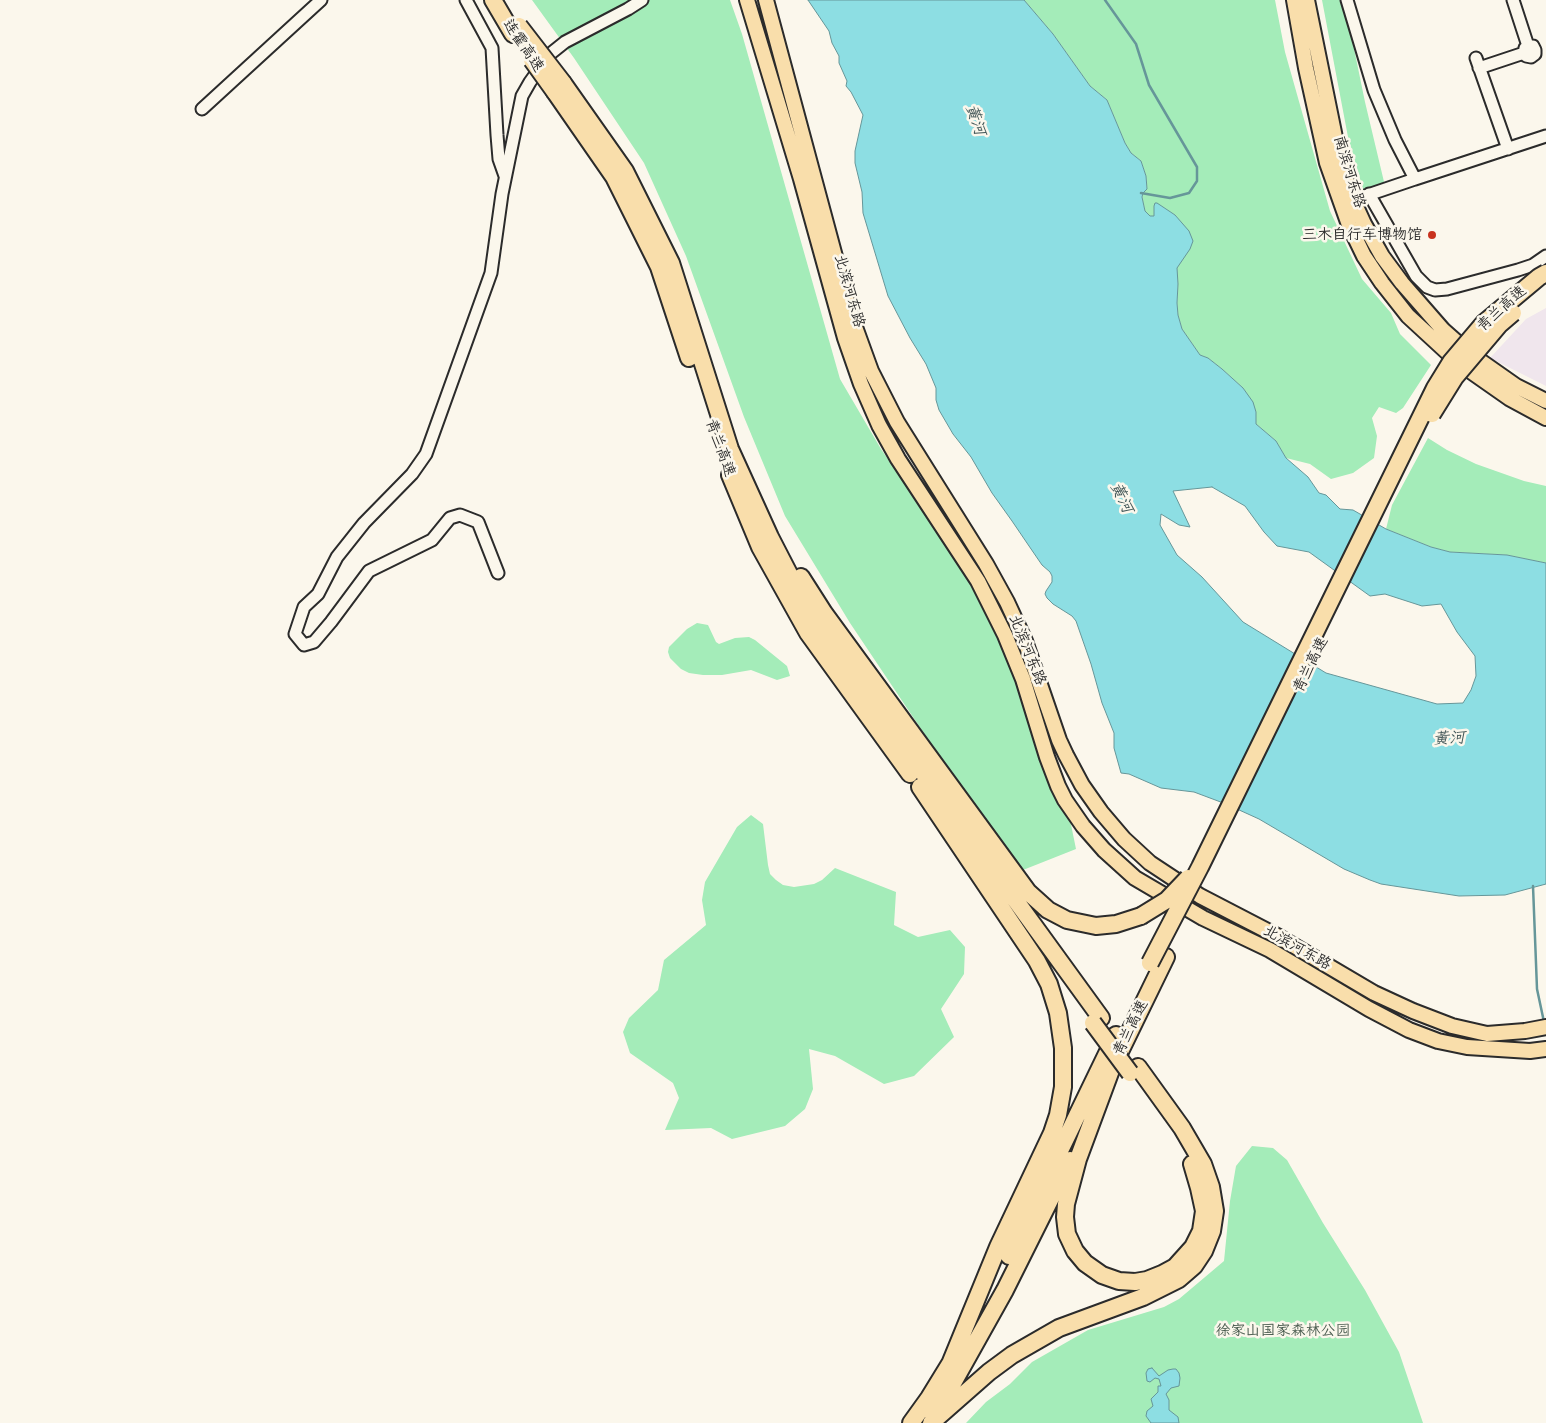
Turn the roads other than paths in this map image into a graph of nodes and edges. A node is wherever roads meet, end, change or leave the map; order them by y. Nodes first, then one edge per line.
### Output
1 (321, 0) edge
2 (466, 0) edge
3 (493, 0) edge
4 (506, 0) edge
5 (642, 0) edge
6 (747, 0) edge
7 (766, 0) edge
8 (1294, 0) edge
9 (1307, 0) edge
10 (1347, 0) edge
11 (1513, 0) edge
12 (516, 30) junction
13 (1533, 50) edge
14 (559, 88) junction
15 (202, 109) dead end
16 (1546, 136) edge
17 (1508, 149) junction
18 (506, 178) junction
19 (1415, 179) junction
20 (1369, 194) junction
21 (1353, 200) junction
22 (1546, 256) edge
23 (1546, 273) edge
24 (1546, 286) edge
25 (1546, 401) edge
26 (1546, 418) edge
27 (759, 512) junction
28 (498, 573) dead end
29 (920, 787) junction
30 (1205, 857) junction
31 (1158, 960) junction
32 (1097, 1021) junction
33 (1536, 1029) edge
34 (1544, 1049) edge
35 (1111, 1070) junction
36 (1134, 1070) junction
37 (950, 1364) junction
38 (911, 1423) edge
39 (924, 1423) edge
40 (932, 1423) edge

1 - 15 street
2 - 18 street
3 - 12 highway, 连霍高速
4 - 12 highway, 连霍高速
5 - 18 street
6 - 34 main road, 北滨河东路
7 - 33 main road, 北滨河东路
8 - 26 main road, 南滨河东路
9 - 21 main road, 南滨河东路
10 - 19 street
11 - 13 street
12 - 14 highway, 连霍高速, bridge
13 - 17 street
14 - 27 highway, 青兰高速
14 - 29 highway, 青兰高速
16 - 17 street
17 - 19 street
18 - 28 street
19 - 20 street
20 - 21 street
20 - 22 street
21 - 25 main road, 南滨河东路
23 - 30 highway, 青兰高速, bridge
24 - 31 highway, 青兰高速, bridge
27 - 30 highway, bridge
27 - 32 highway
29 - 32 highway
29 - 37 highway
30 - 31 highway, bridge
31 - 35 highway, 青兰高速
31 - 37 highway
32 - 36 highway, bridge
35 - 36 highway
35 - 39 highway
36 - 40 highway
37 - 38 highway

